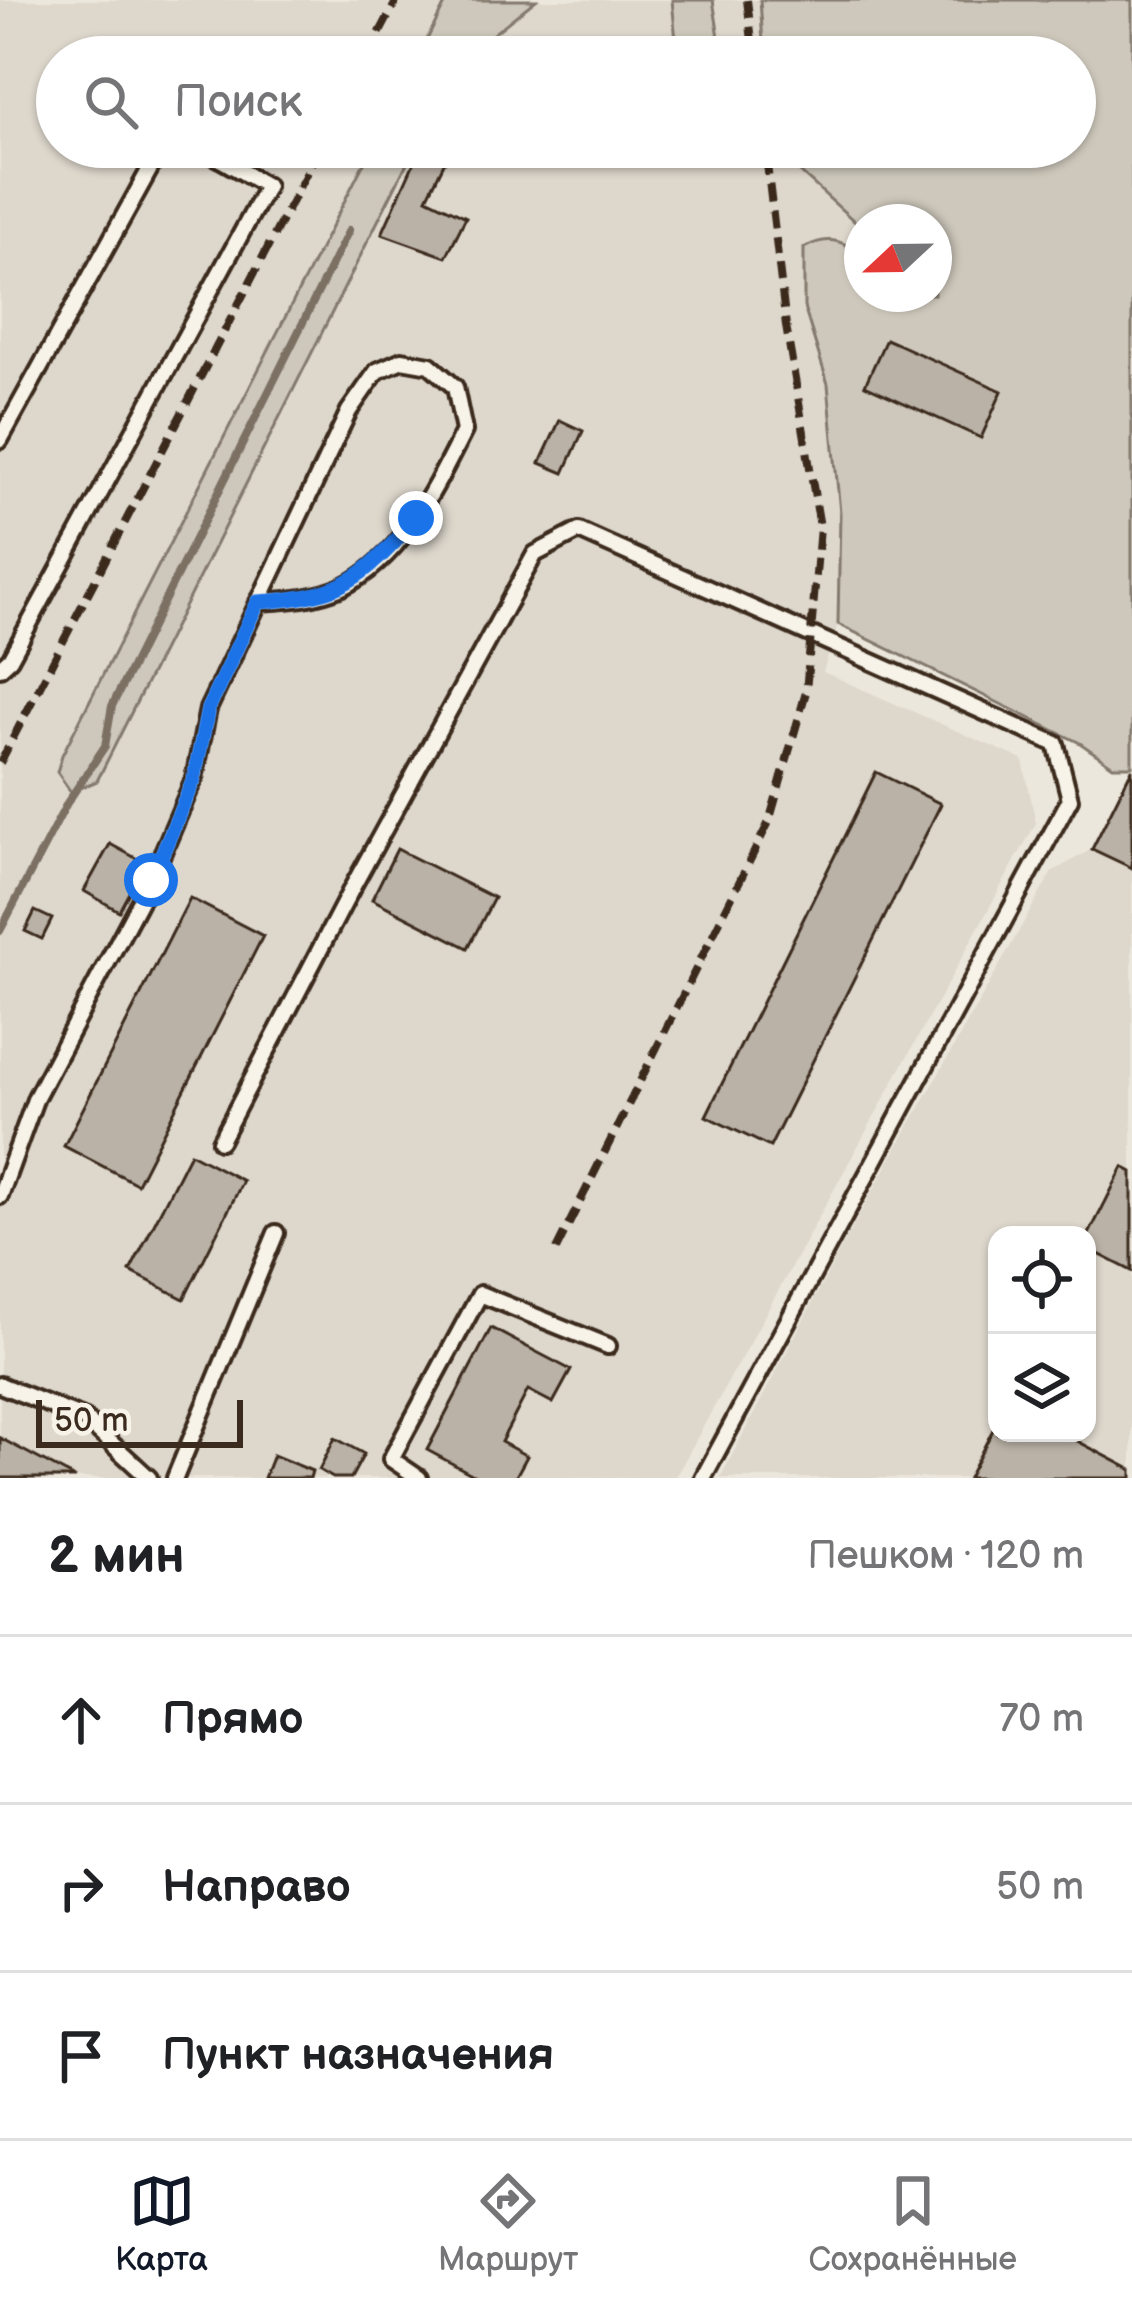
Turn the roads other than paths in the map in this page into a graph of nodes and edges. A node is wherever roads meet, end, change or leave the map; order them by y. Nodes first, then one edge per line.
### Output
1 (151, 168) edge
2 (236, 168) edge
3 (0, 440) edge
4 (258, 602) junction
5 (0, 668) edge
6 (220, 1141) dead end
7 (0, 1196) edge
8 (276, 1233) dead end
9 (608, 1346) dead end
10 (0, 1385) edge
11 (149, 1478) edge
12 (176, 1478) edge
13 (419, 1478) edge
14 (703, 1478) edge

1 - 3 lane
2 - 5 lane
4 - 4 lane
4 - 7 lane
6 - 14 lane
8 - 12 lane
9 - 13 lane
10 - 11 lane

